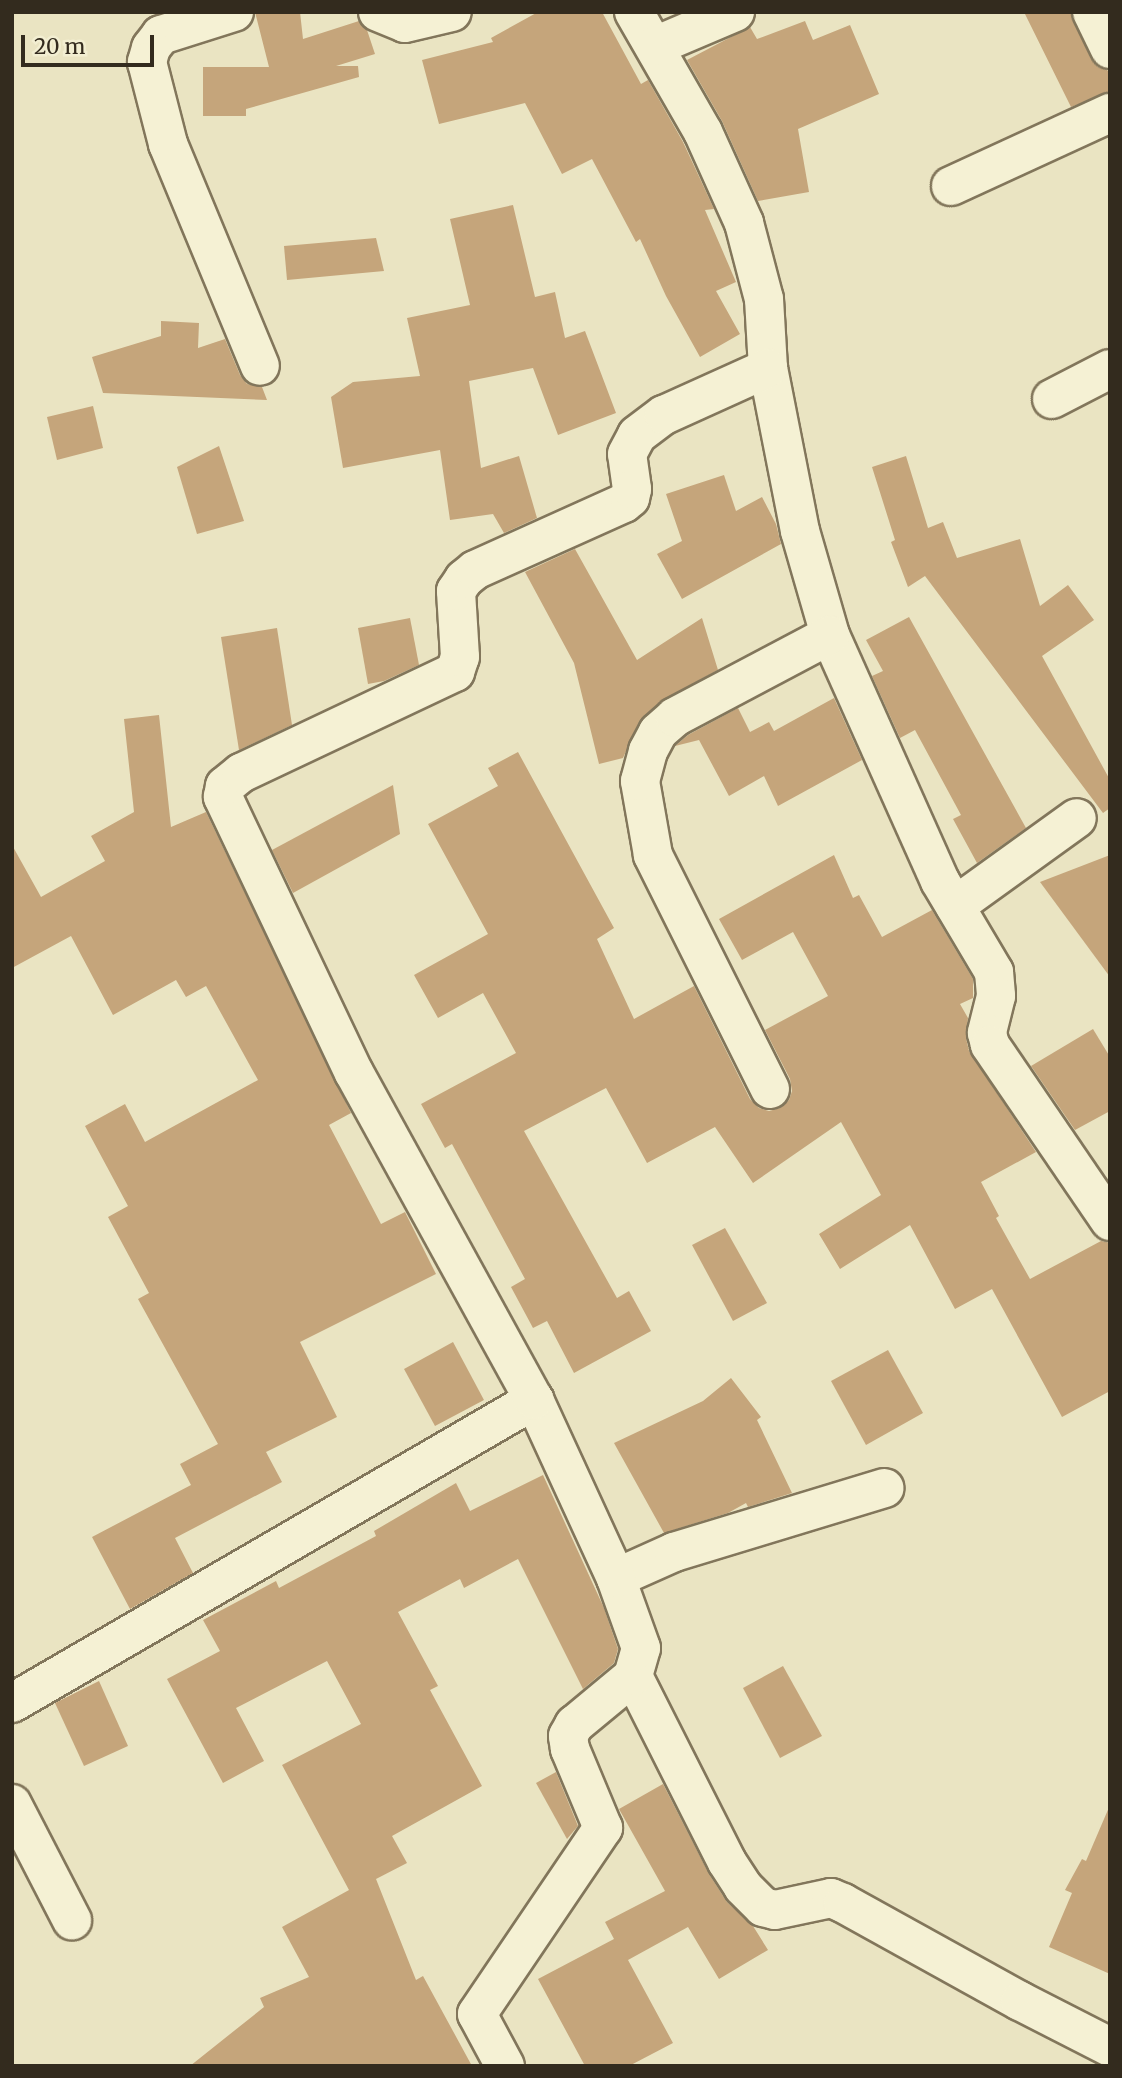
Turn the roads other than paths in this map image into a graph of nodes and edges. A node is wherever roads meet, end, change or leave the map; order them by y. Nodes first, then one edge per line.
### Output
1 (234, 12) edge
2 (378, 12) edge
3 (452, 12) edge
4 (634, 12) edge
5 (735, 12) edge
6 (1092, 12) edge
7 (655, 46) junction
8 (1110, 49) edge
9 (1110, 113) edge
10 (951, 186) dead end
11 (260, 366) dead end
12 (768, 368) junction
13 (1110, 369) edge
14 (1052, 400) dead end
15 (830, 635) junction
16 (1076, 818) dead end
17 (955, 906) junction
18 (769, 1089) dead end
19 (1110, 1221) edge
20 (534, 1400) junction
21 (885, 1488) dead end
22 (616, 1578) junction
23 (633, 1676) junction
24 (12, 1703) edge
25 (12, 1804) edge
26 (72, 1920) dead end
27 (1110, 2047) edge
28 (505, 2066) edge

1 - 11 street
2 - 3 street
4 - 7 street
5 - 7 street
6 - 8 street
7 - 12 street
9 - 10 street
12 - 15 street
12 - 20 street
13 - 14 street
15 - 17 street
15 - 18 street
16 - 17 street
17 - 19 street
20 - 22 street
20 - 24 street
21 - 22 street
22 - 23 street
23 - 27 street
23 - 28 street
25 - 26 street

